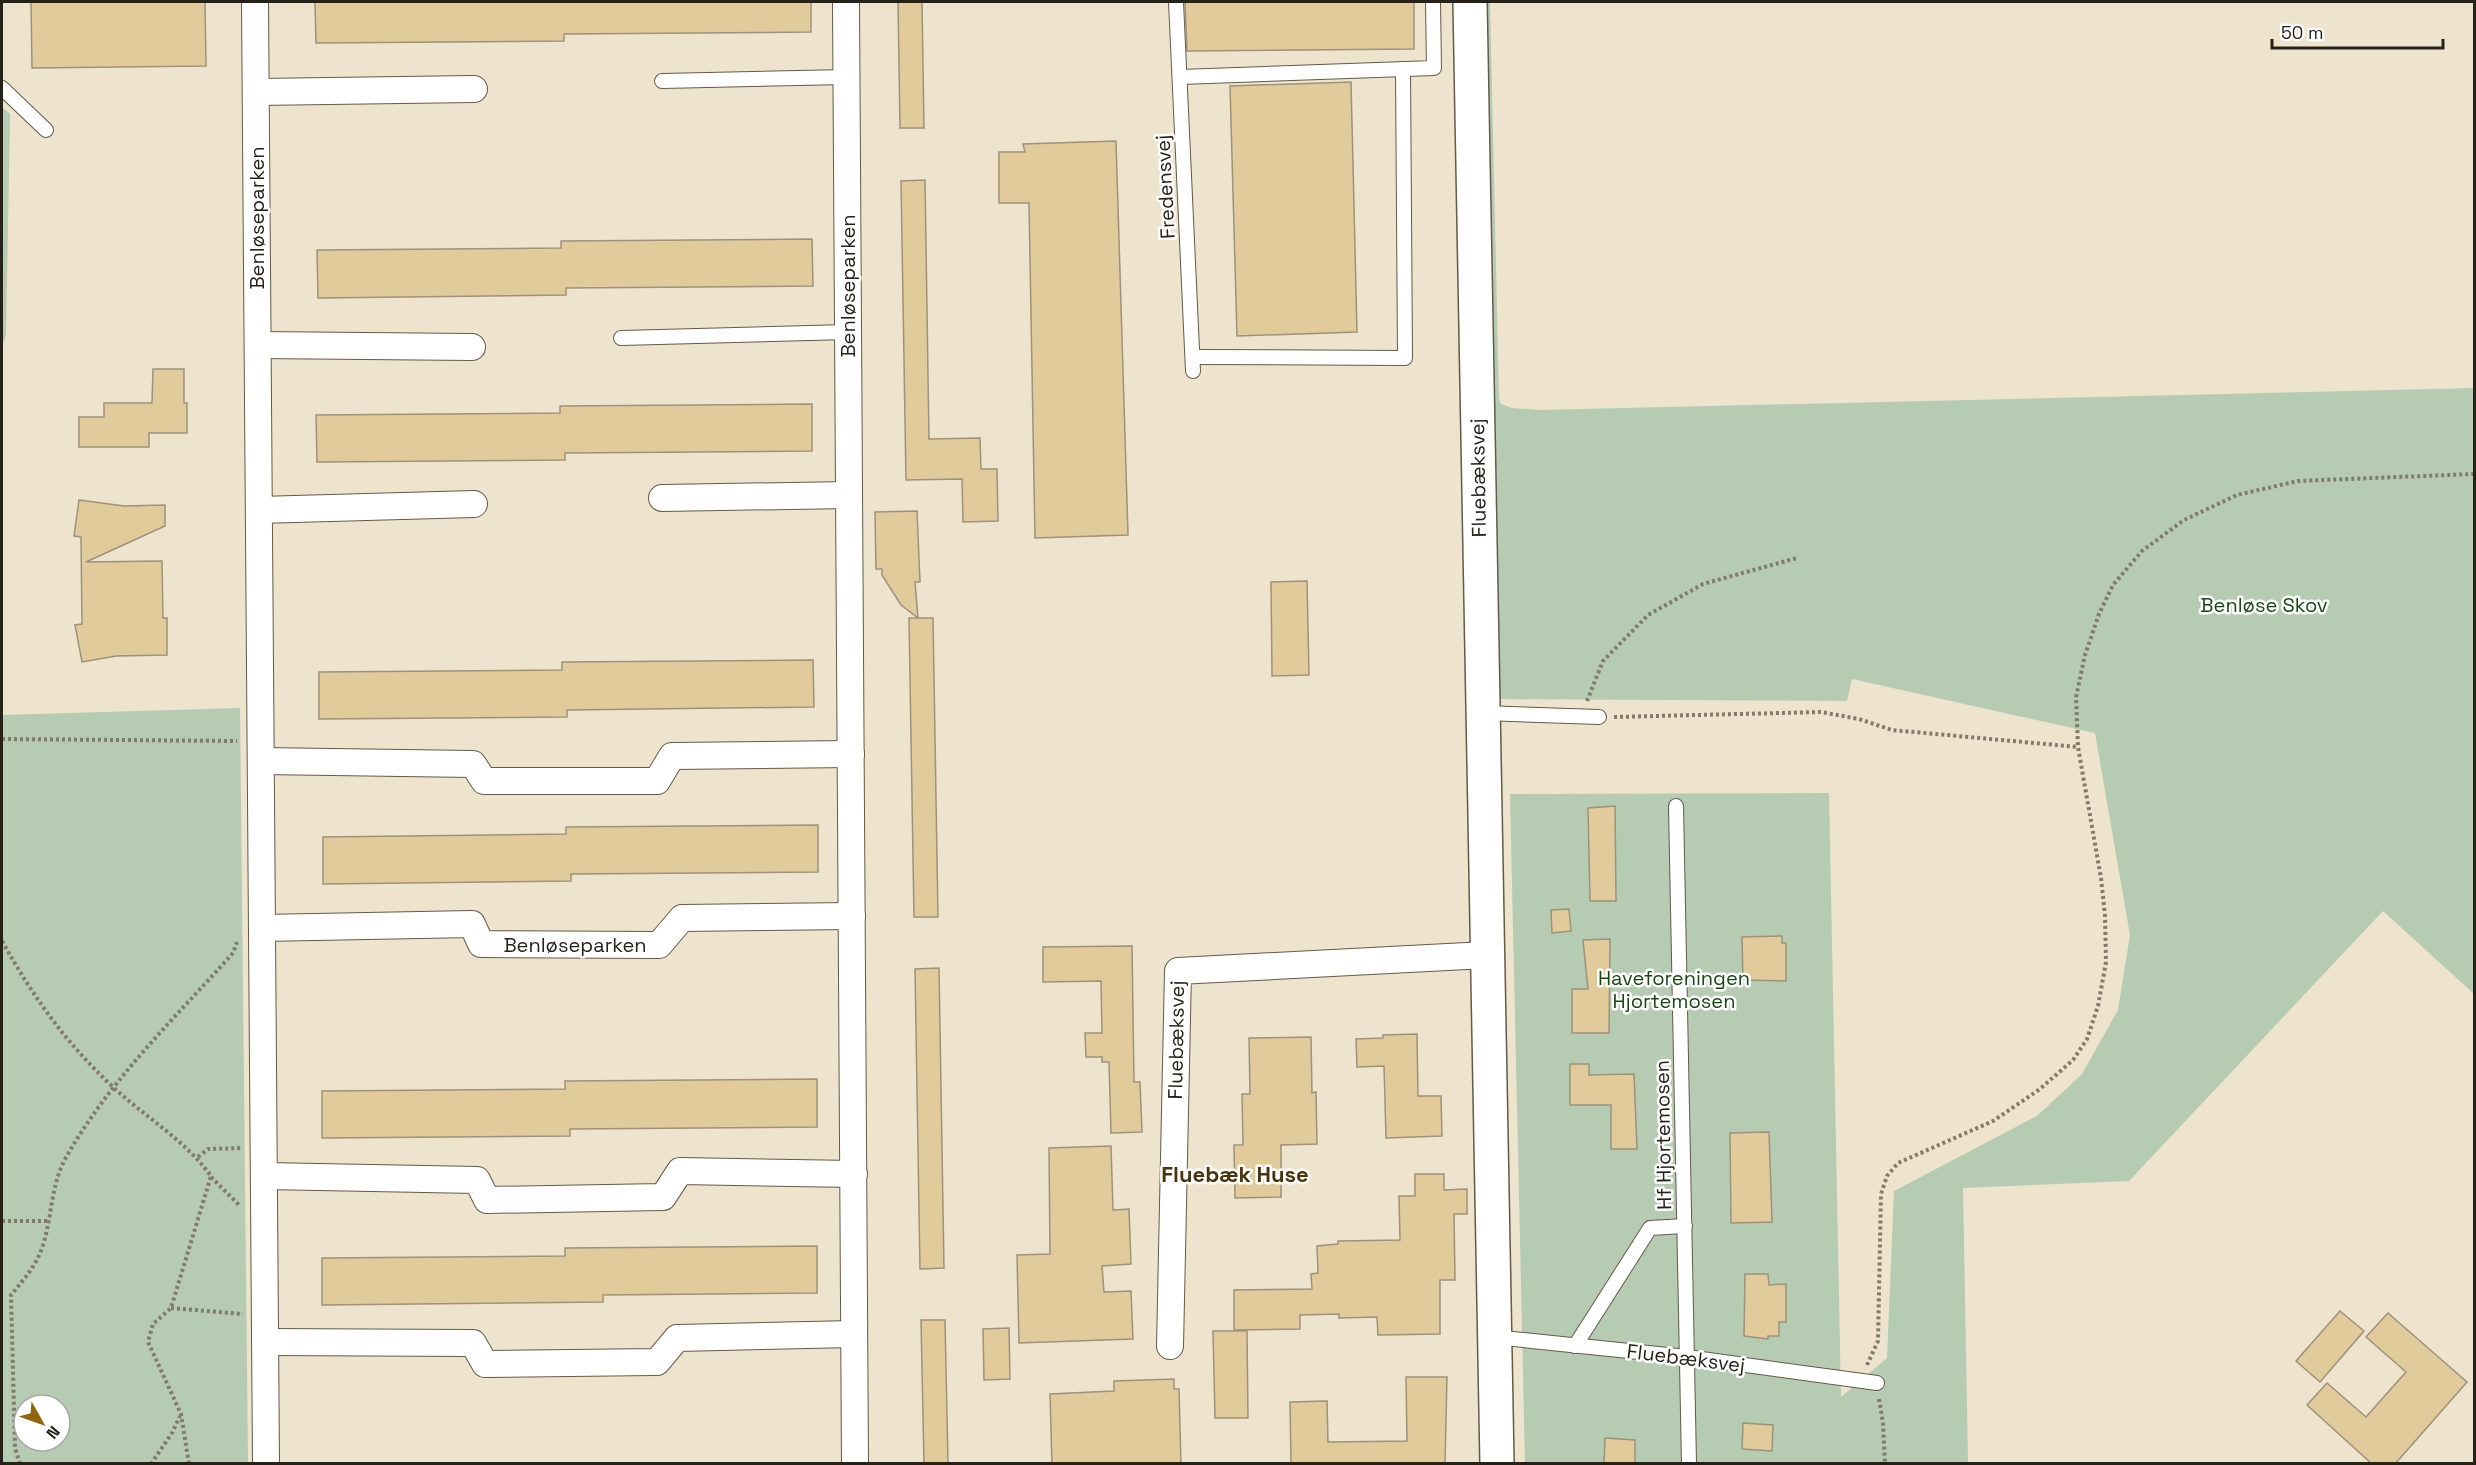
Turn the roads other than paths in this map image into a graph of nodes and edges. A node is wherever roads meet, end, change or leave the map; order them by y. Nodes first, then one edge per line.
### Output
1 (255, 2) edge
2 (846, 2) edge
3 (1176, 2) edge
4 (1433, 2) edge
5 (1470, 2) edge
6 (1403, 69) junction
7 (847, 77) junction
8 (1180, 77) junction
9 (662, 81) dead end
10 (2, 88) edge
11 (474, 89) dead end
12 (256, 92) junction
13 (46, 130) dead end
14 (848, 332) junction
15 (621, 338) dead end
16 (258, 345) junction
17 (472, 347) dead end
18 (849, 495) junction
19 (662, 498) dead end
20 (474, 504) dead end
21 (259, 510) junction
22 (1482, 713) junction
23 (1594, 717) road end
24 (261, 751) junction
25 (851, 754) junction
26 (1676, 806) dead end
27 (852, 916) junction
28 (251, 933) junction
29 (1486, 955) junction
30 (854, 1174) junction
31 (265, 1176) junction
32 (1684, 1226) junction
33 (854, 1334) junction
34 (1494, 1337) junction
35 (265, 1342) junction
36 (1170, 1346) dead end
37 (1575, 1346) junction
38 (1687, 1357) junction
39 (1877, 1383) road end
40 (266, 1464) edge
41 (855, 1464) edge
42 (1497, 1464) edge
43 (1689, 1464) edge

1 - 12 street, Benløseparken
2 - 7 street, Benløseparken
3 - 8 lane, Fredensvej
4 - 6 lane
5 - 22 street, Fluebæksvej
6 - 8 lane
6 - 8 lane, Fredensvej
7 - 9 lane
7 - 14 street, Benløseparken
10 - 13 lane
11 - 12 street
12 - 16 street, Benløseparken
14 - 15 lane
14 - 18 street, Benløseparken
16 - 17 street
16 - 21 street, Benløseparken
18 - 19 street
18 - 25 street, Benløseparken
20 - 21 street
21 - 24 street, Benløseparken
22 - 23 lane
22 - 29 street, Fluebæksvej
24 - 25 street
24 - 28 street, Benløseparken
25 - 27 street, Benløseparken
26 - 32 lane, Hf Hjortemosen
27 - 28 street, Benløseparken
27 - 30 street, Benløseparken
28 - 31 street, Benløseparken
29 - 34 street, Fluebæksvej
29 - 36 street, Fluebæksvej
30 - 31 street
30 - 33 street, Benløseparken
31 - 35 street, Benløseparken
32 - 37 lane
32 - 38 lane, Hf Hjortemosen
33 - 35 street
33 - 41 street, Benløseparken
34 - 37 lane, Fluebæksvej
34 - 42 street, Fluebæksvej
35 - 40 street, Benløseparken
37 - 38 lane, Fluebæksvej
38 - 39 lane, Fluebæksvej
38 - 43 lane, Hf Hjortemosen

